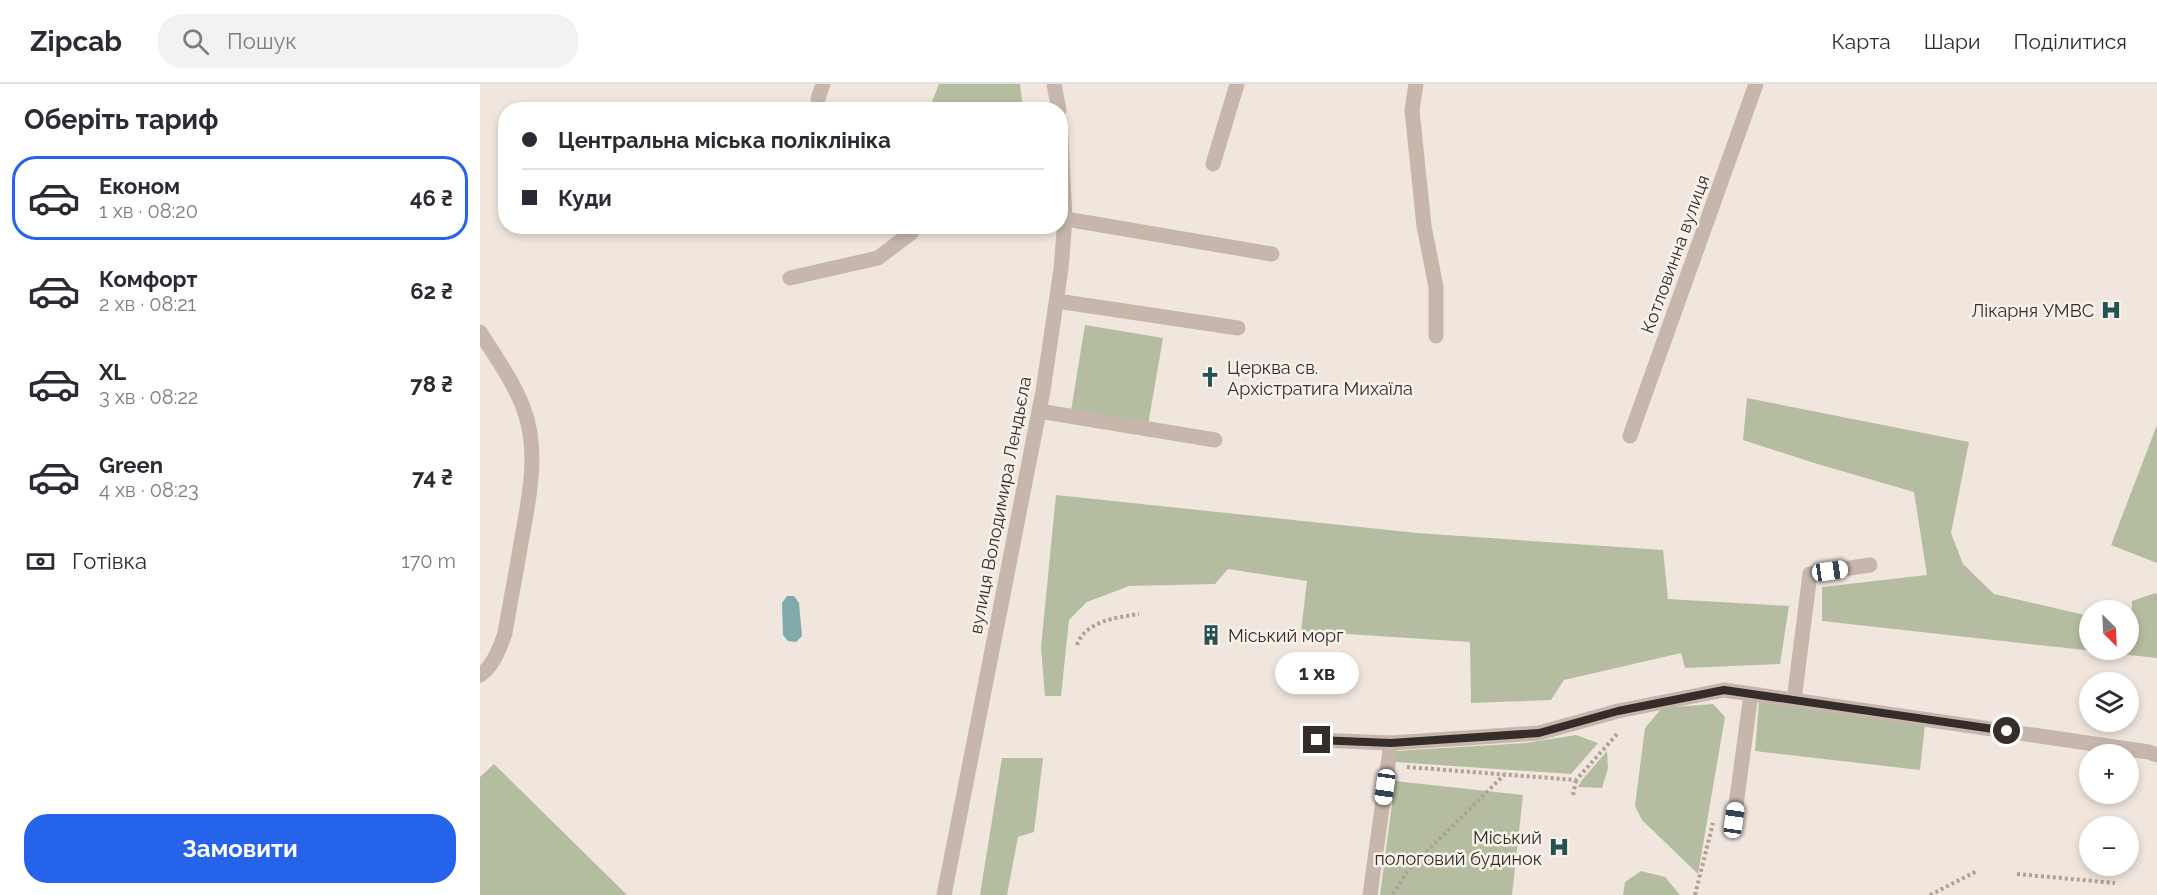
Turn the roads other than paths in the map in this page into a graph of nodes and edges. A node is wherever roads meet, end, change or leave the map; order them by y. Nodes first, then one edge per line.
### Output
1 (823, 84) edge
2 (1054, 84) edge
3 (1237, 84) edge
4 (1416, 84) edge
5 (1756, 84) edge
6 (818, 99) dead end
7 (1057, 102) edge
8 (1213, 164) dead end
9 (1068, 219) edge
10 (910, 234) edge
11 (1062, 234) edge
12 (1272, 254) dead end
13 (790, 278) dead end
14 (1057, 301) junction
15 (1238, 328) dead end
16 (480, 332) edge
17 (1436, 336) dead end
18 (1040, 411) junction
19 (1630, 436) dead end
20 (1215, 440) dead end
21 (1870, 565) dead end
22 (480, 675) edge
23 (1751, 694) junction
24 (1794, 700) junction
25 (1317, 740) dead end
26 (1391, 743) junction
27 (2157, 755) edge
28 (1734, 820) road end
29 (944, 895) edge
30 (1370, 895) edge

1 - 6 street
2 - 7 street
3 - 8 street
4 - 17 street
5 - 19 street, Котловинна вулиця
9 - 12 street
10 - 13 street
11 - 14 street, вулиця Володимира Лендьєла
14 - 15 street
14 - 18 street, вулиця Володимира Лендьєла
16 - 22 street
18 - 20 street
18 - 29 street, вулиця Володимира Лендьєла
21 - 24 street
23 - 24 street
23 - 26 street
23 - 28 street
24 - 27 street
25 - 26 street
26 - 30 street

